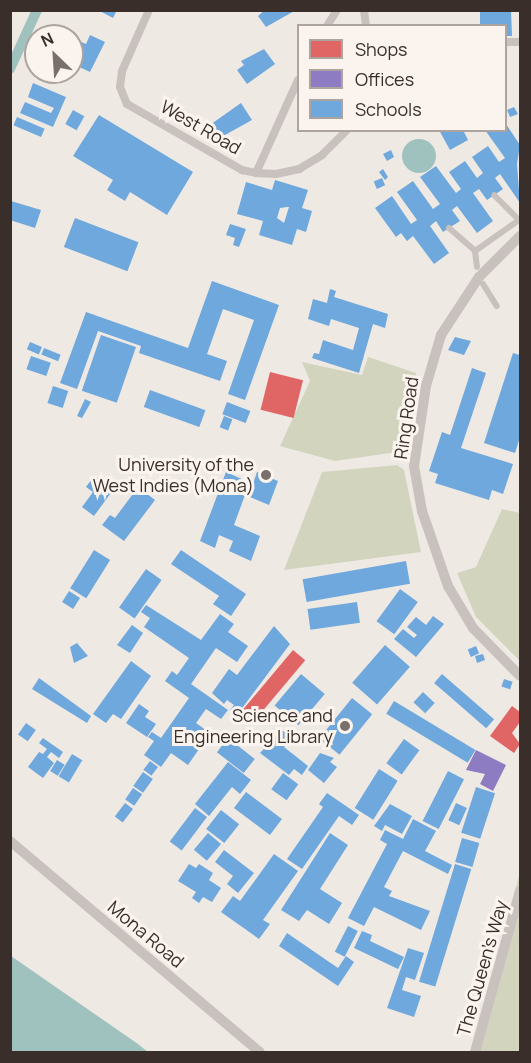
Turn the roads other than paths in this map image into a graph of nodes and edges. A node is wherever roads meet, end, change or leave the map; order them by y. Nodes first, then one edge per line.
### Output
1 (149, 10) edge
2 (337, 10) edge
3 (328, 24) edge
4 (297, 82) edge
5 (345, 132) edge
6 (256, 173) junction
7 (494, 195) dead end
8 (449, 228) dead end
9 (520, 236) edge
10 (475, 251) junction
11 (477, 267) dead end
12 (483, 284) dead end
13 (497, 306) dead end
14 (520, 676) edge
15 (10, 841) edge
16 (520, 891) edge
17 (260, 1053) edge
18 (475, 1053) edge

1 - 6 street, West Road
2 - 3 street
4 - 6 street
5 - 6 street, West Road
7 - 10 street
8 - 10 street
9 - 14 street, Ring Road
10 - 11 street
12 - 13 street
15 - 17 street, Mona Road
16 - 18 street, The Queen's Way

